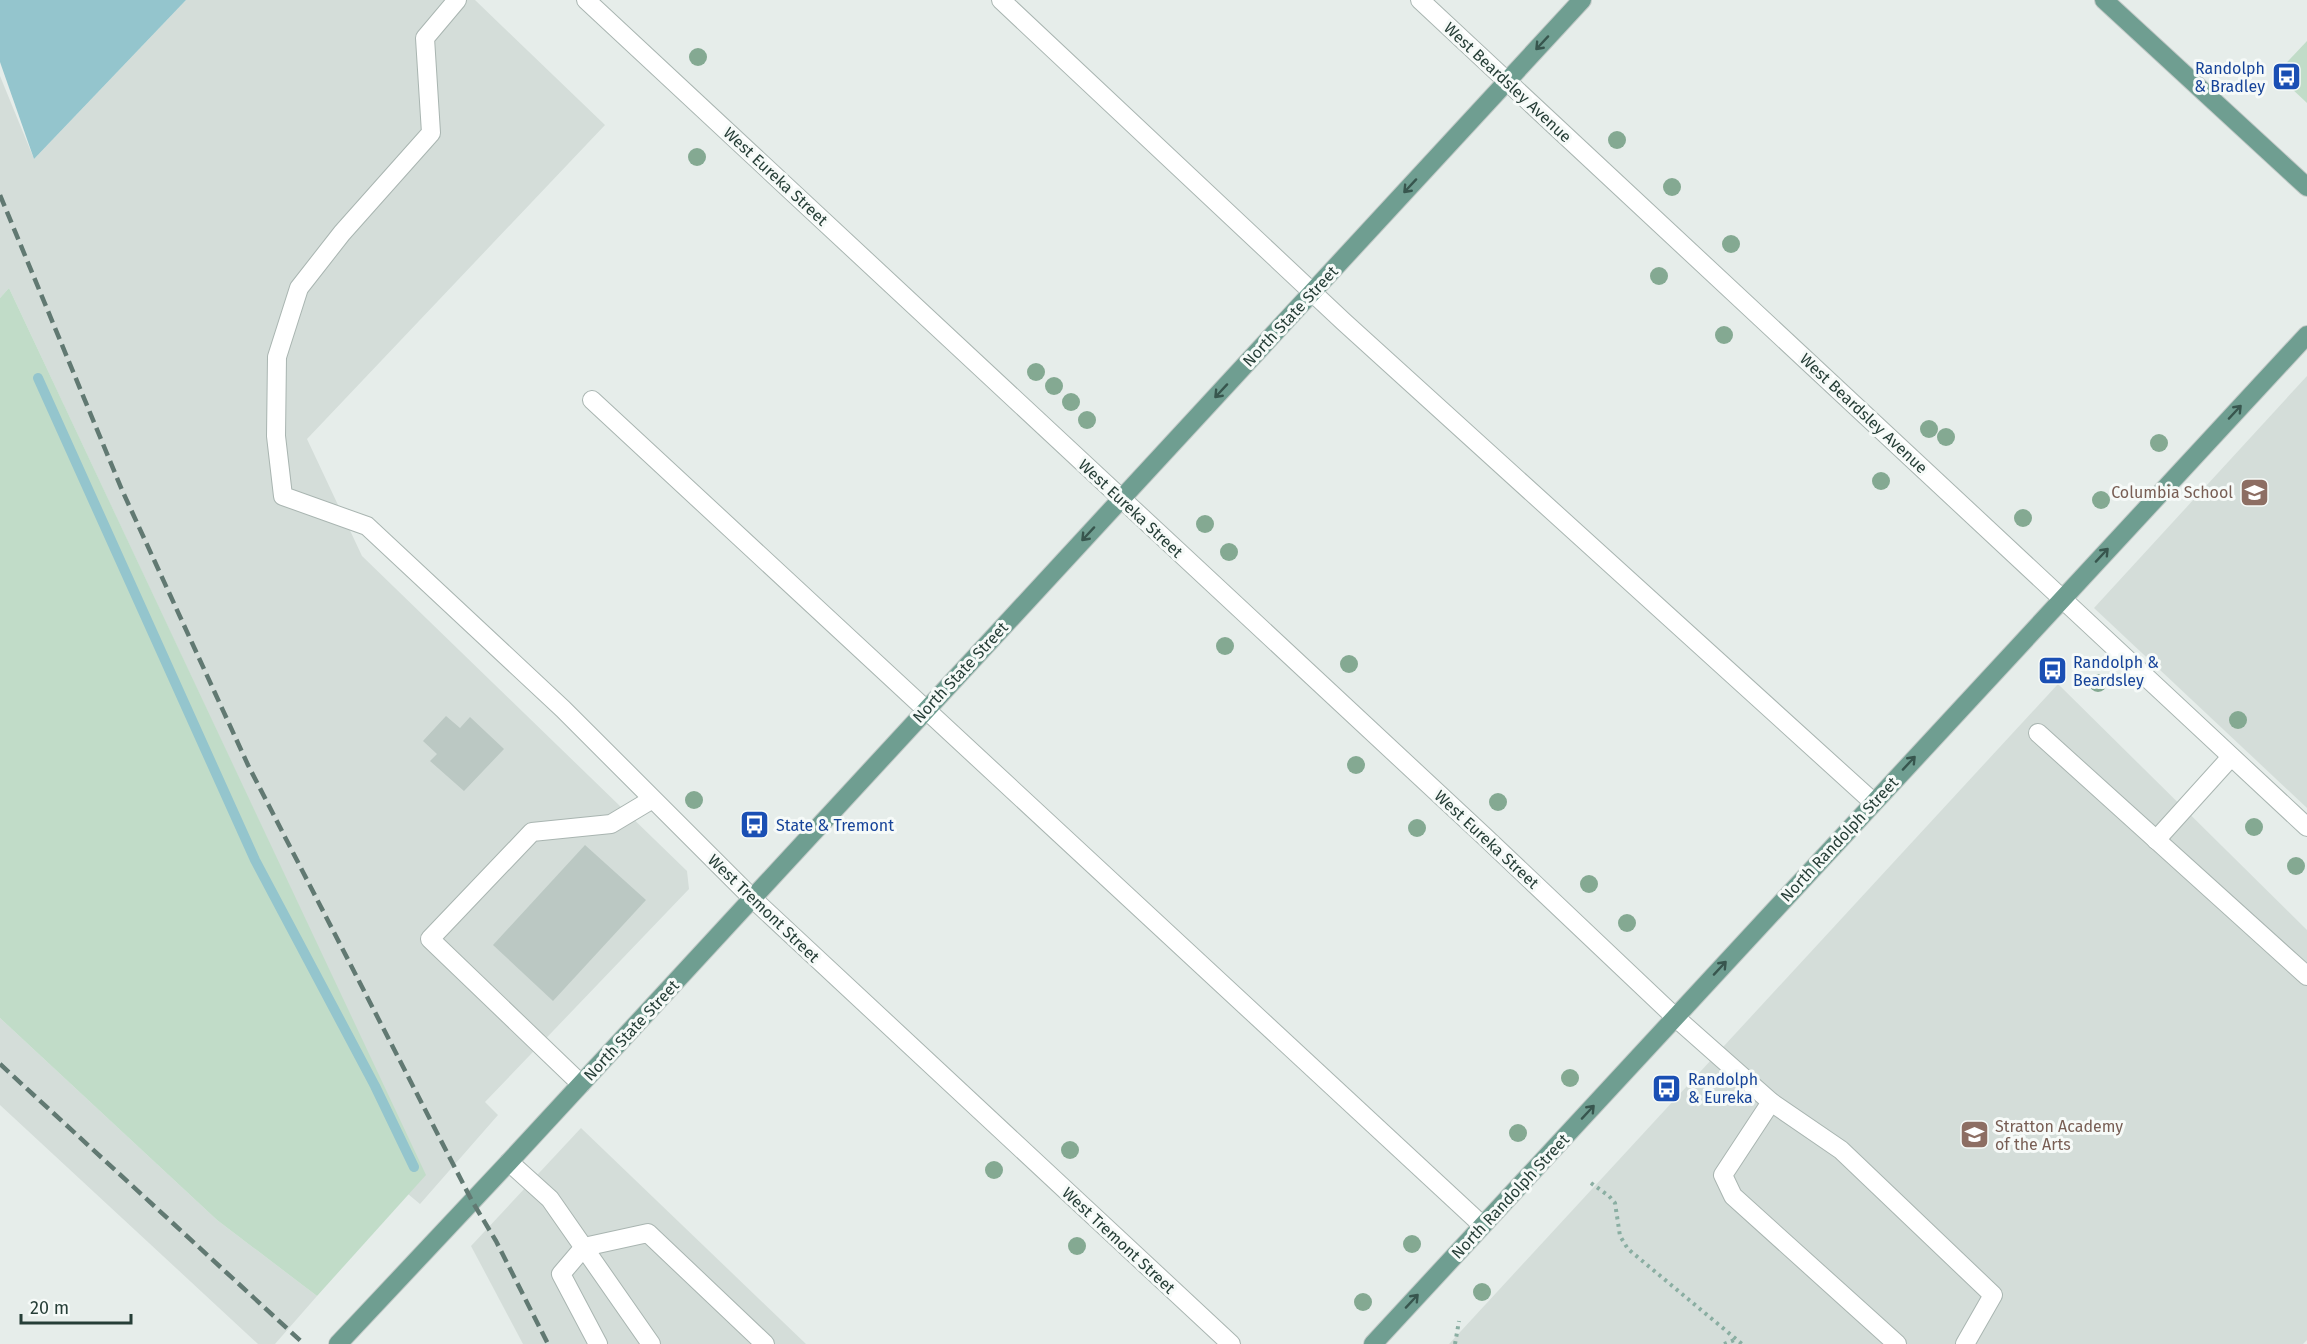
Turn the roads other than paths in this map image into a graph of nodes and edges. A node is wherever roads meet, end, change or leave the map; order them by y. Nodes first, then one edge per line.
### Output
1 (458, 0) edge
2 (586, 0) edge
3 (1001, 0) edge
4 (1420, 0) edge
5 (1582, 0) edge
6 (2104, 0) edge
7 (1507, 81) junction
8 (2307, 187) edge
9 (1313, 291) junction
10 (2307, 335) edge
11 (592, 400) dead end
12 (1121, 498) junction
13 (2062, 598) junction
14 (926, 710) junction
15 (2038, 733) dead end
16 (2231, 757) junction
17 (651, 800) junction
18 (1873, 802) junction
19 (2307, 827) edge
20 (2156, 840) junction
21 (752, 898) junction
22 (2307, 976) edge
23 (1675, 1017) junction
24 (581, 1084) junction
25 (1770, 1102) junction
26 (509, 1162) junction
27 (1482, 1225) junction
28 (584, 1247) junction
29 (338, 1344) edge
30 (598, 1344) edge
31 (651, 1344) edge
32 (765, 1344) edge
33 (1231, 1344) edge
34 (1373, 1344) edge
35 (1897, 1344) edge
36 (1965, 1344) edge

1 - 17 street, West Tremont Street
2 - 12 street, West Eureka Street
3 - 9 street
4 - 7 street, West Beardsley Avenue
5 -> 7 main road, North State Street
6 - 8 main road
7 -> 9 main road, North State Street
7 - 13 street, West Beardsley Avenue
9 -> 12 main road, North State Street
9 - 18 street
13 -> 10 main road, North Randolph Street
11 - 14 street
12 -> 14 main road, North State Street
12 - 23 street, West Eureka Street
13 - 16 street, West Beardsley Avenue
18 -> 13 main road, North Randolph Street
14 - 21 main road, North State Street
14 - 27 street
15 - 20 street
16 - 19 street, West Beardsley Avenue
16 - 20 street
17 - 21 street, West Tremont Street
17 - 24 street
23 -> 18 main road, North Randolph Street
20 - 22 street
21 - 24 main road, North State Street
21 - 33 street, West Tremont Street
23 - 25 street, West Eureka Street
27 -> 23 main road, North Randolph Street
24 - 26 main road, North State Street
25 - 35 street
25 - 36 street, West Eureka Street
26 - 28 street
26 - 29 main road, North State Street
34 -> 27 main road, North Randolph Street
28 - 30 street
28 - 31 street
28 - 32 street

